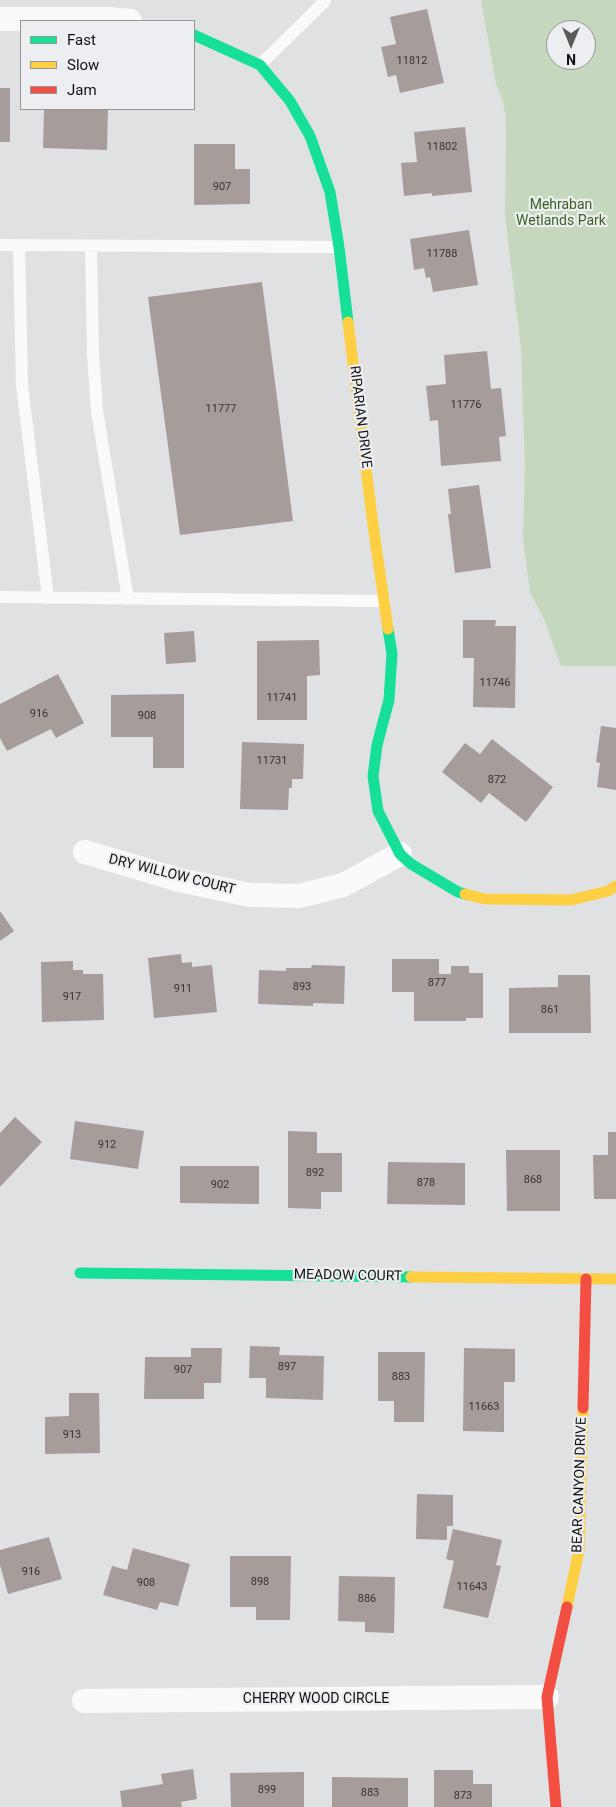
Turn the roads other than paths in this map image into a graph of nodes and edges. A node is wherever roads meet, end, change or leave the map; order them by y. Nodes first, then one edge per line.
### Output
1 (325, 1) edge
2 (0, 19) edge
3 (120, 20) edge
4 (195, 35) edge
5 (260, 65) junction
6 (0, 245) edge
7 (19, 245) junction
8 (91, 246) junction
9 (339, 246) junction
10 (0, 597) edge
11 (48, 598) junction
12 (128, 599) junction
13 (384, 601) junction
14 (85, 852) dead end
15 (400, 854) junction
16 (616, 886) edge
17 (80, 1273) dead end
18 (586, 1279) junction
19 (616, 1279) edge
20 (547, 1697) junction
21 (84, 1701) dead end
22 (556, 1807) edge

1 - 5 lane
2 - 3 street
4 - 5 street, RIPARIAN DRIVE
5 - 9 street, RIPARIAN DRIVE
6 - 7 lane
7 - 8 lane
7 - 11 lane
8 - 9 lane
8 - 12 lane
9 - 13 street, RIPARIAN DRIVE
10 - 11 lane
11 - 12 lane
12 - 13 lane
13 - 15 street, RIPARIAN DRIVE
14 - 15 street, DRY WILLOW COURT
15 - 16 street
17 - 18 street, MEADOW COURT
18 - 19 street, MEADOW COURT
18 - 20 street, BEAR CANYON DRIVE
20 - 21 street, CHERRY WOOD CIRCLE
20 - 22 street, BEAR CANYON DRIVE

